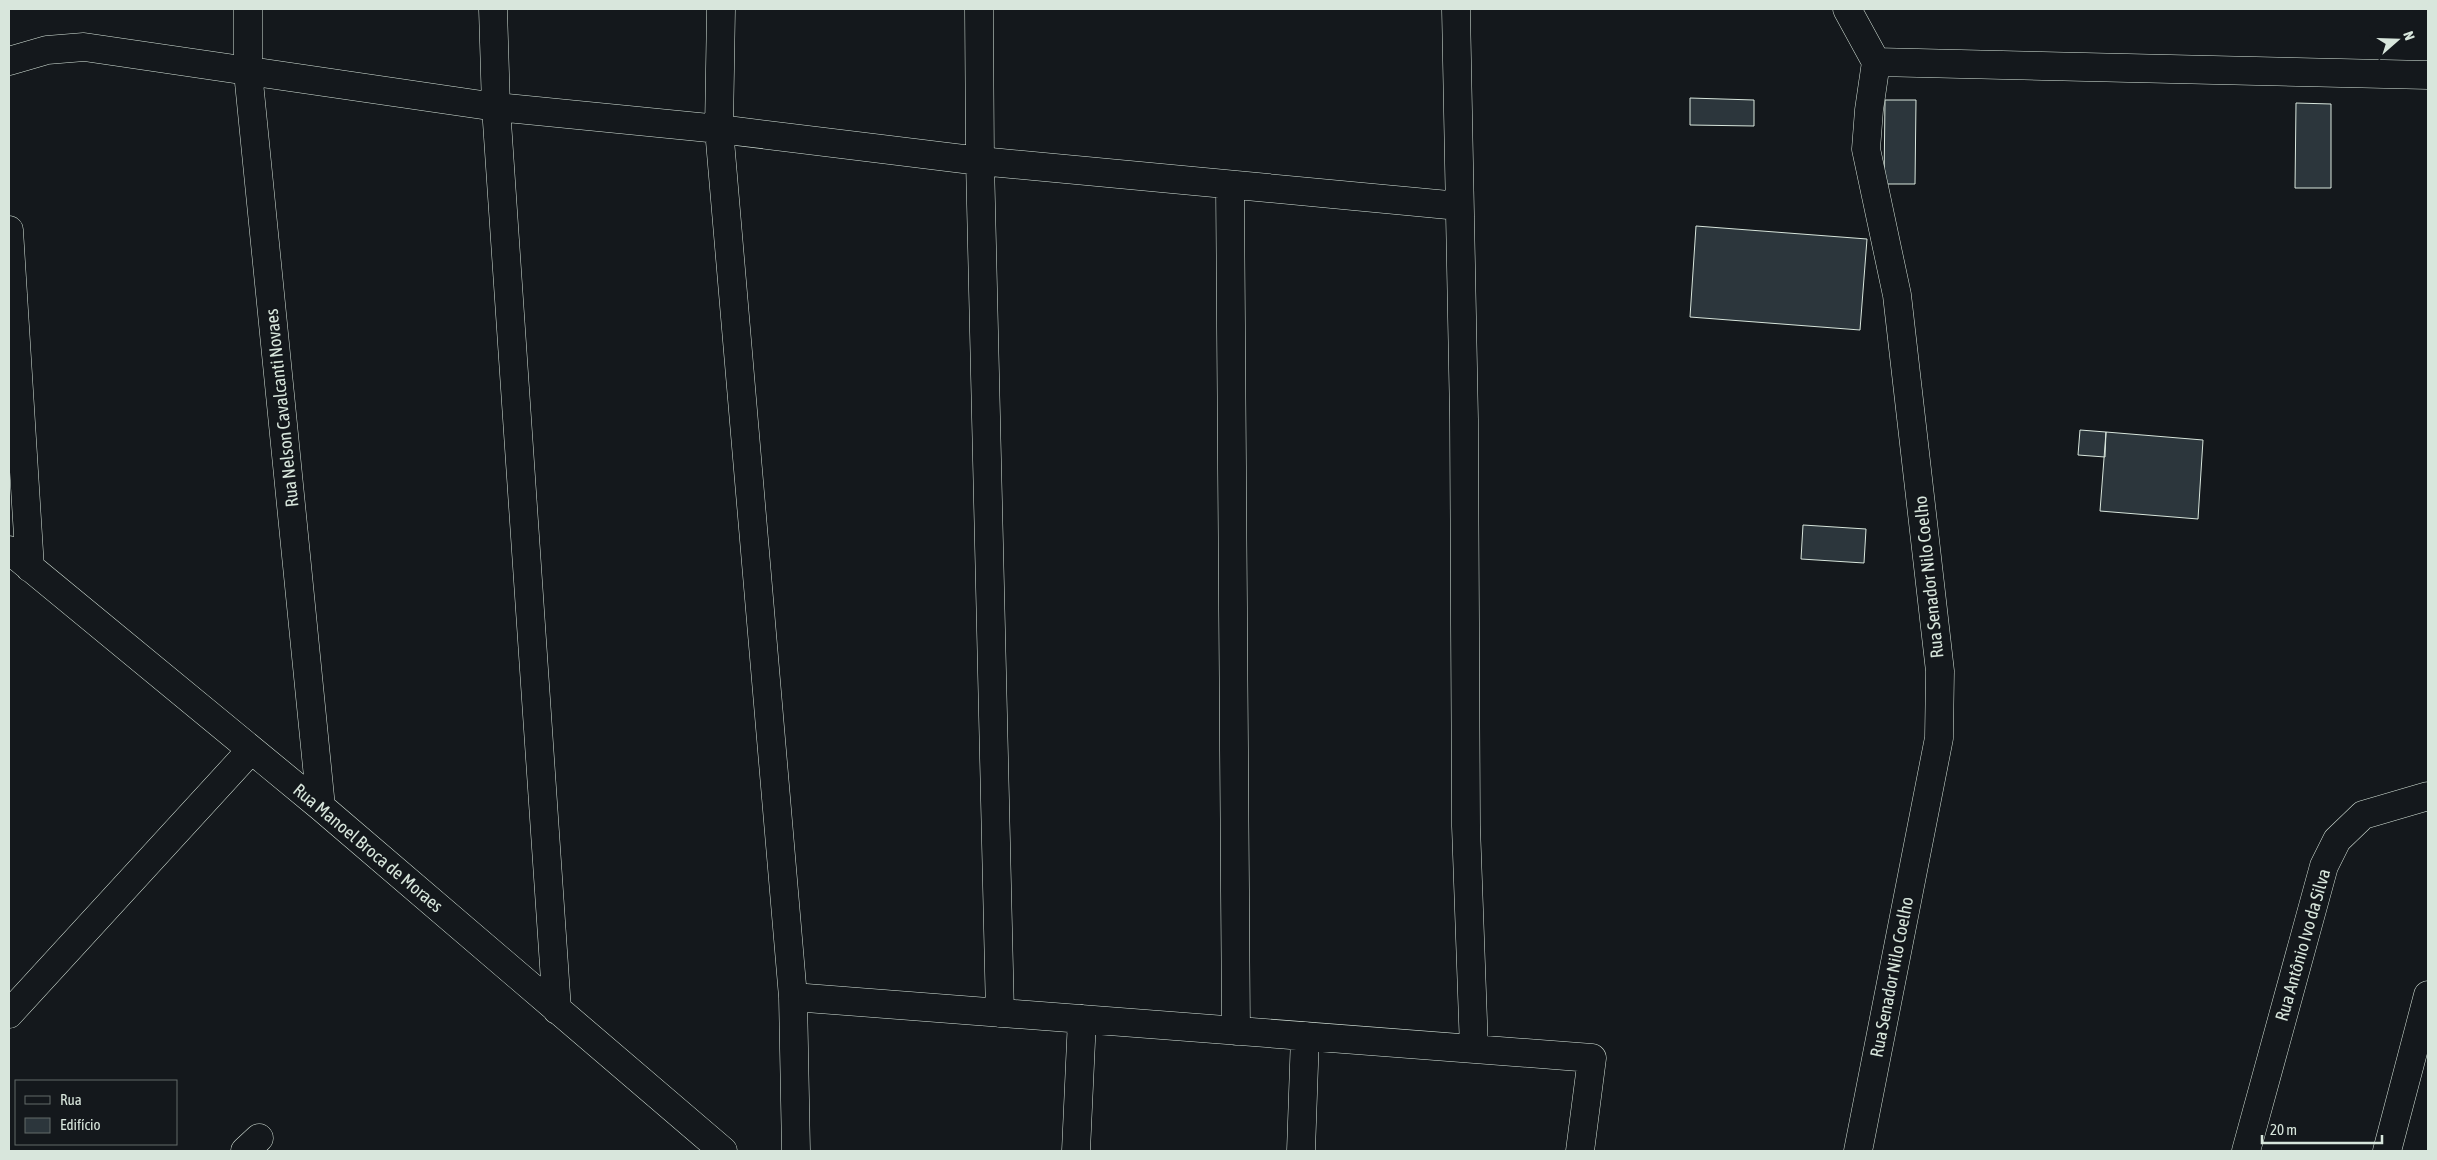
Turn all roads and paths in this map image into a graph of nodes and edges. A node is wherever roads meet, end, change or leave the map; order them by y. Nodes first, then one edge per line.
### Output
1 (248, 9) edge
2 (493, 9) edge
3 (721, 9) edge
4 (979, 9) edge
5 (1456, 9) edge
6 (1846, 9) edge
7 (9, 61) edge
8 (1876, 62) junction
9 (248, 72) junction
10 (2428, 75) edge
11 (496, 107) junction
12 (719, 130) junction
13 (980, 161) junction
14 (1230, 186) junction
15 (1459, 206) junction
16 (9, 230) edge
17 (9, 550) edge
18 (30, 568) junction
19 (251, 750) junction
20 (2428, 796) edge
21 (321, 807) junction
22 (2428, 995) edge
23 (793, 997) junction
24 (557, 1010) junction
25 (1000, 1013) junction
26 (9, 1014) edge
27 (1082, 1019) junction
28 (1236, 1031) junction
29 (1304, 1036) junction
30 (1474, 1050) junction
31 (716, 1148) edge
32 (796, 1151) edge
33 (1076, 1151) edge
34 (1301, 1151) edge
35 (1580, 1151) edge
36 (1858, 1151) edge
37 (2246, 1151) edge
38 (2387, 1151) edge

1 - 9 street, Rua Nelson Cavalcanti Novaes
2 - 11 street
3 - 12 street
4 - 13 street
5 - 15 street
6 - 8 street
7 - 9 street
8 - 10 street
8 - 36 street, Rua Senador Nilo Coelho
9 - 11 street
9 - 21 street, Rua Nelson Cavalcanti Novaes
11 - 12 street
11 - 24 street
12 - 13 street
12 - 23 street
13 - 14 street
13 - 25 street
14 - 15 street
14 - 28 street
15 - 30 street
16 - 18 street
17 - 18 street, Rua Manoel Broca de Moraes
18 - 19 street, Rua Manoel Broca de Moraes
19 - 21 street, Rua Manoel Broca de Moraes
19 - 26 street
20 - 37 street, Rua Antônio Ivo da Silva
21 - 24 street, Rua Manoel Broca de Moraes
22 - 38 street
23 - 25 street
23 - 32 street
24 - 31 street, Rua Manoel Broca de Moraes
25 - 27 street
27 - 28 street
27 - 33 street
28 - 29 street
29 - 30 street
29 - 34 street
30 - 35 street

